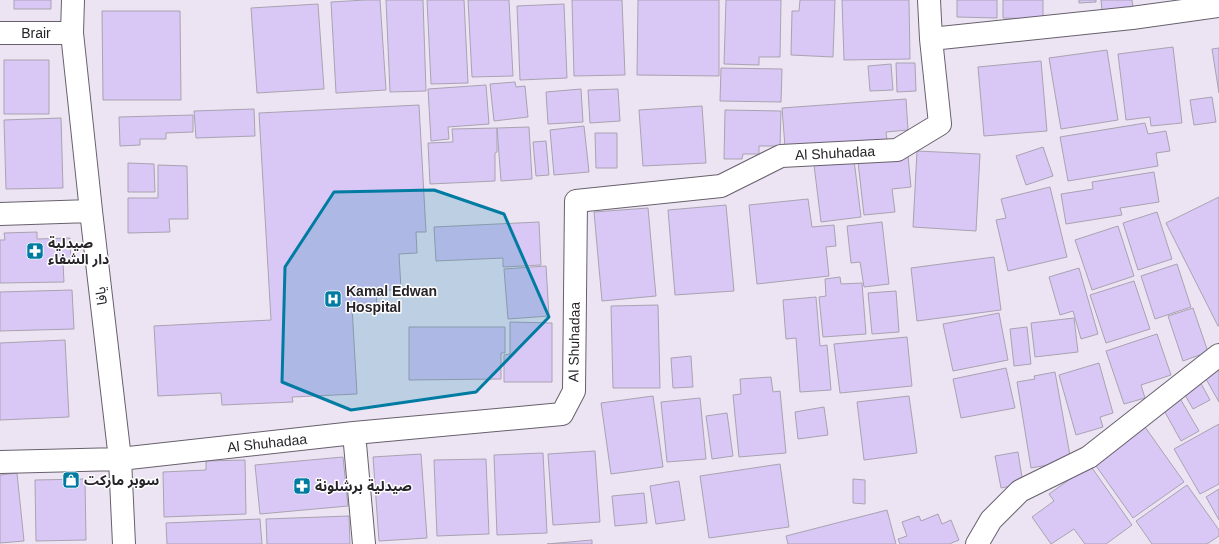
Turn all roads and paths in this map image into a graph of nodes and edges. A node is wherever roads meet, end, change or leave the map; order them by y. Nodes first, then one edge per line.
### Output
1 (73, 0) edge
2 (929, 0) edge
3 (1219, 6) edge
4 (0, 33) edge
5 (72, 33) junction
6 (931, 38) junction
7 (91, 211) junction
8 (0, 214) edge
9 (1219, 355) edge
10 (354, 433) junction
11 (120, 459) junction
12 (0, 462) edge
13 (124, 544) edge
14 (364, 544) edge
15 (977, 544) edge

1 - 5 street, يافا
2 - 6 street
3 - 6 street
4 - 5 street, Brair
5 - 7 street, يافا
6 - 10 street, Al Shuhadaa
7 - 8 street
7 - 11 street, يافا
9 - 15 street
10 - 11 street, Al Shuhadaa
10 - 14 street
11 - 12 street, Al Shuhadaa
11 - 13 street, يافا

